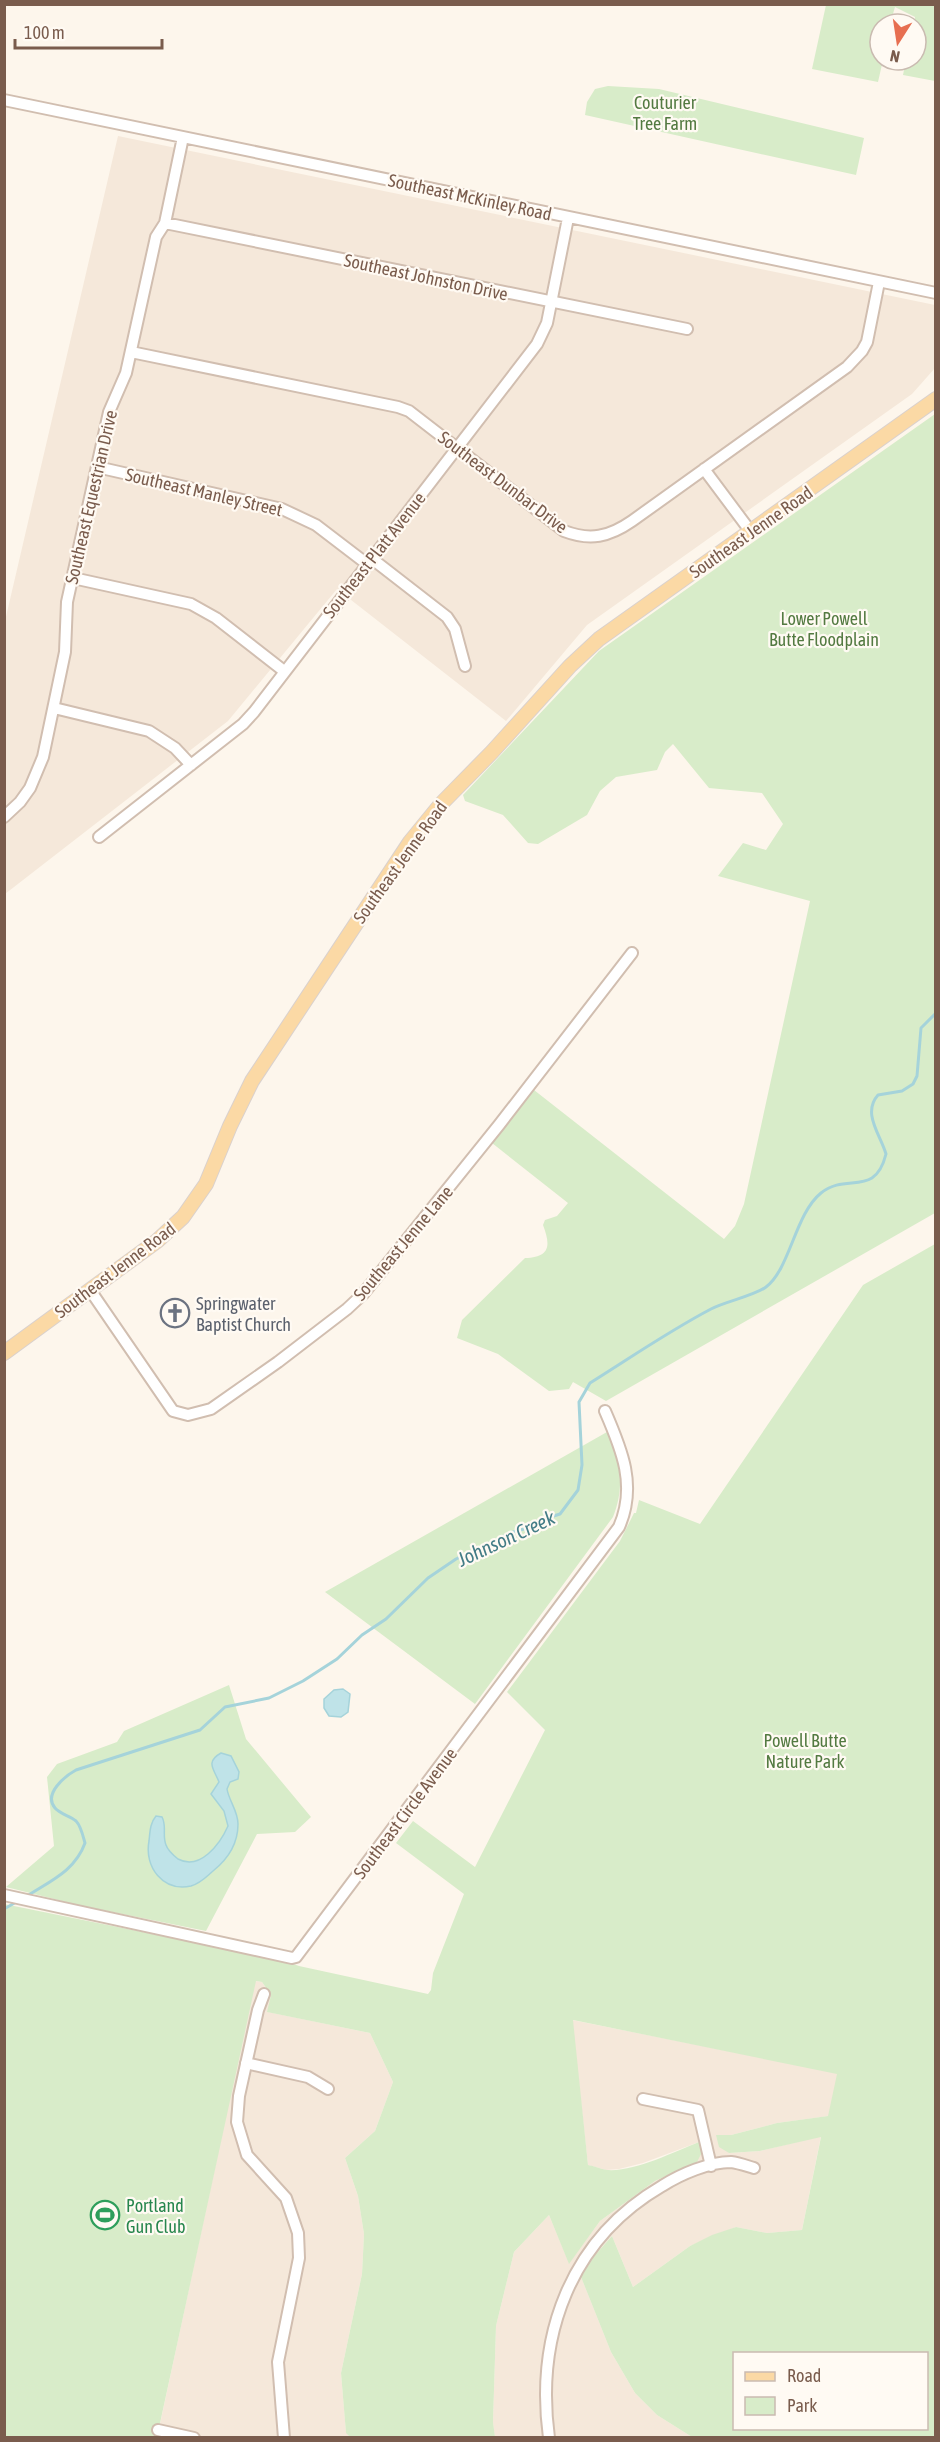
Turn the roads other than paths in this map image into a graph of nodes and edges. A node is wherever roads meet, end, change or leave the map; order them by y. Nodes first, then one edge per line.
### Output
1 (4, 100) edge
2 (183, 137) junction
3 (568, 218) junction
4 (165, 223) junction
5 (879, 282) junction
6 (936, 293) edge
7 (551, 302) junction
8 (687, 329) dead end
9 (131, 352) junction
10 (936, 399) edge
11 (456, 448) junction
12 (97, 467) junction
13 (704, 469) junction
14 (751, 532) junction
15 (369, 561) junction
16 (73, 578) junction
17 (465, 666) dead end
18 (284, 671) junction
19 (54, 708) junction
20 (191, 765) junction
21 (4, 817) edge
22 (99, 837) dead end
23 (633, 953) dead end
24 (90, 1290) junction
25 (4, 1353) edge
26 (605, 1411) dead end
27 (8, 1896) edge
28 (264, 1994) dead end
29 (246, 2063) junction
30 (328, 2089) dead end
31 (643, 2099) dead end
32 (711, 2166) junction
33 (754, 2168) dead end
34 (158, 2430) dead end
35 (194, 2438) edge
36 (284, 2438) edge
37 (549, 2438) edge

1 - 2 street, Southeast McKinley Road
2 - 3 street, Southeast McKinley Road
2 - 4 street, Southeast Equestrian Drive
3 - 5 street, Southeast McKinley Road
3 - 7 street, Southeast Platt Avenue
4 - 7 street, Southeast Johnston Drive
4 - 9 street, Southeast Equestrian Drive
5 - 6 street, Southeast McKinley Road
5 - 13 street, Southeast Dunbar Drive
7 - 8 street, Southeast Johnston Drive
7 - 11 street, Southeast Platt Avenue
9 - 11 street, Southeast Dunbar Drive
9 - 12 street, Southeast Equestrian Drive
10 - 14 main road, Southeast Jenne Road
11 - 13 street, Southeast Dunbar Drive
11 - 15 street, Southeast Platt Avenue
12 - 15 street, Southeast Manley Street
12 - 16 street, Southeast Equestrian Drive
13 - 14 street
14 - 24 main road, Southeast Jenne Road
15 - 17 street, Southeast Manley Street
15 - 18 street, Southeast Platt Avenue
16 - 18 street
16 - 19 street, Southeast Equestrian Drive
18 - 20 street, Southeast Platt Avenue
19 - 20 street
19 - 21 street, Southeast Equestrian Drive
20 - 22 street, Southeast Platt Avenue
23 - 24 street, Southeast Jenne Lane
24 - 25 main road, Southeast Jenne Road
26 - 27 street, Southeast Circle Avenue
28 - 29 street
29 - 30 street
29 - 36 street
31 - 32 street
32 - 33 street
32 - 37 street
34 - 35 street

